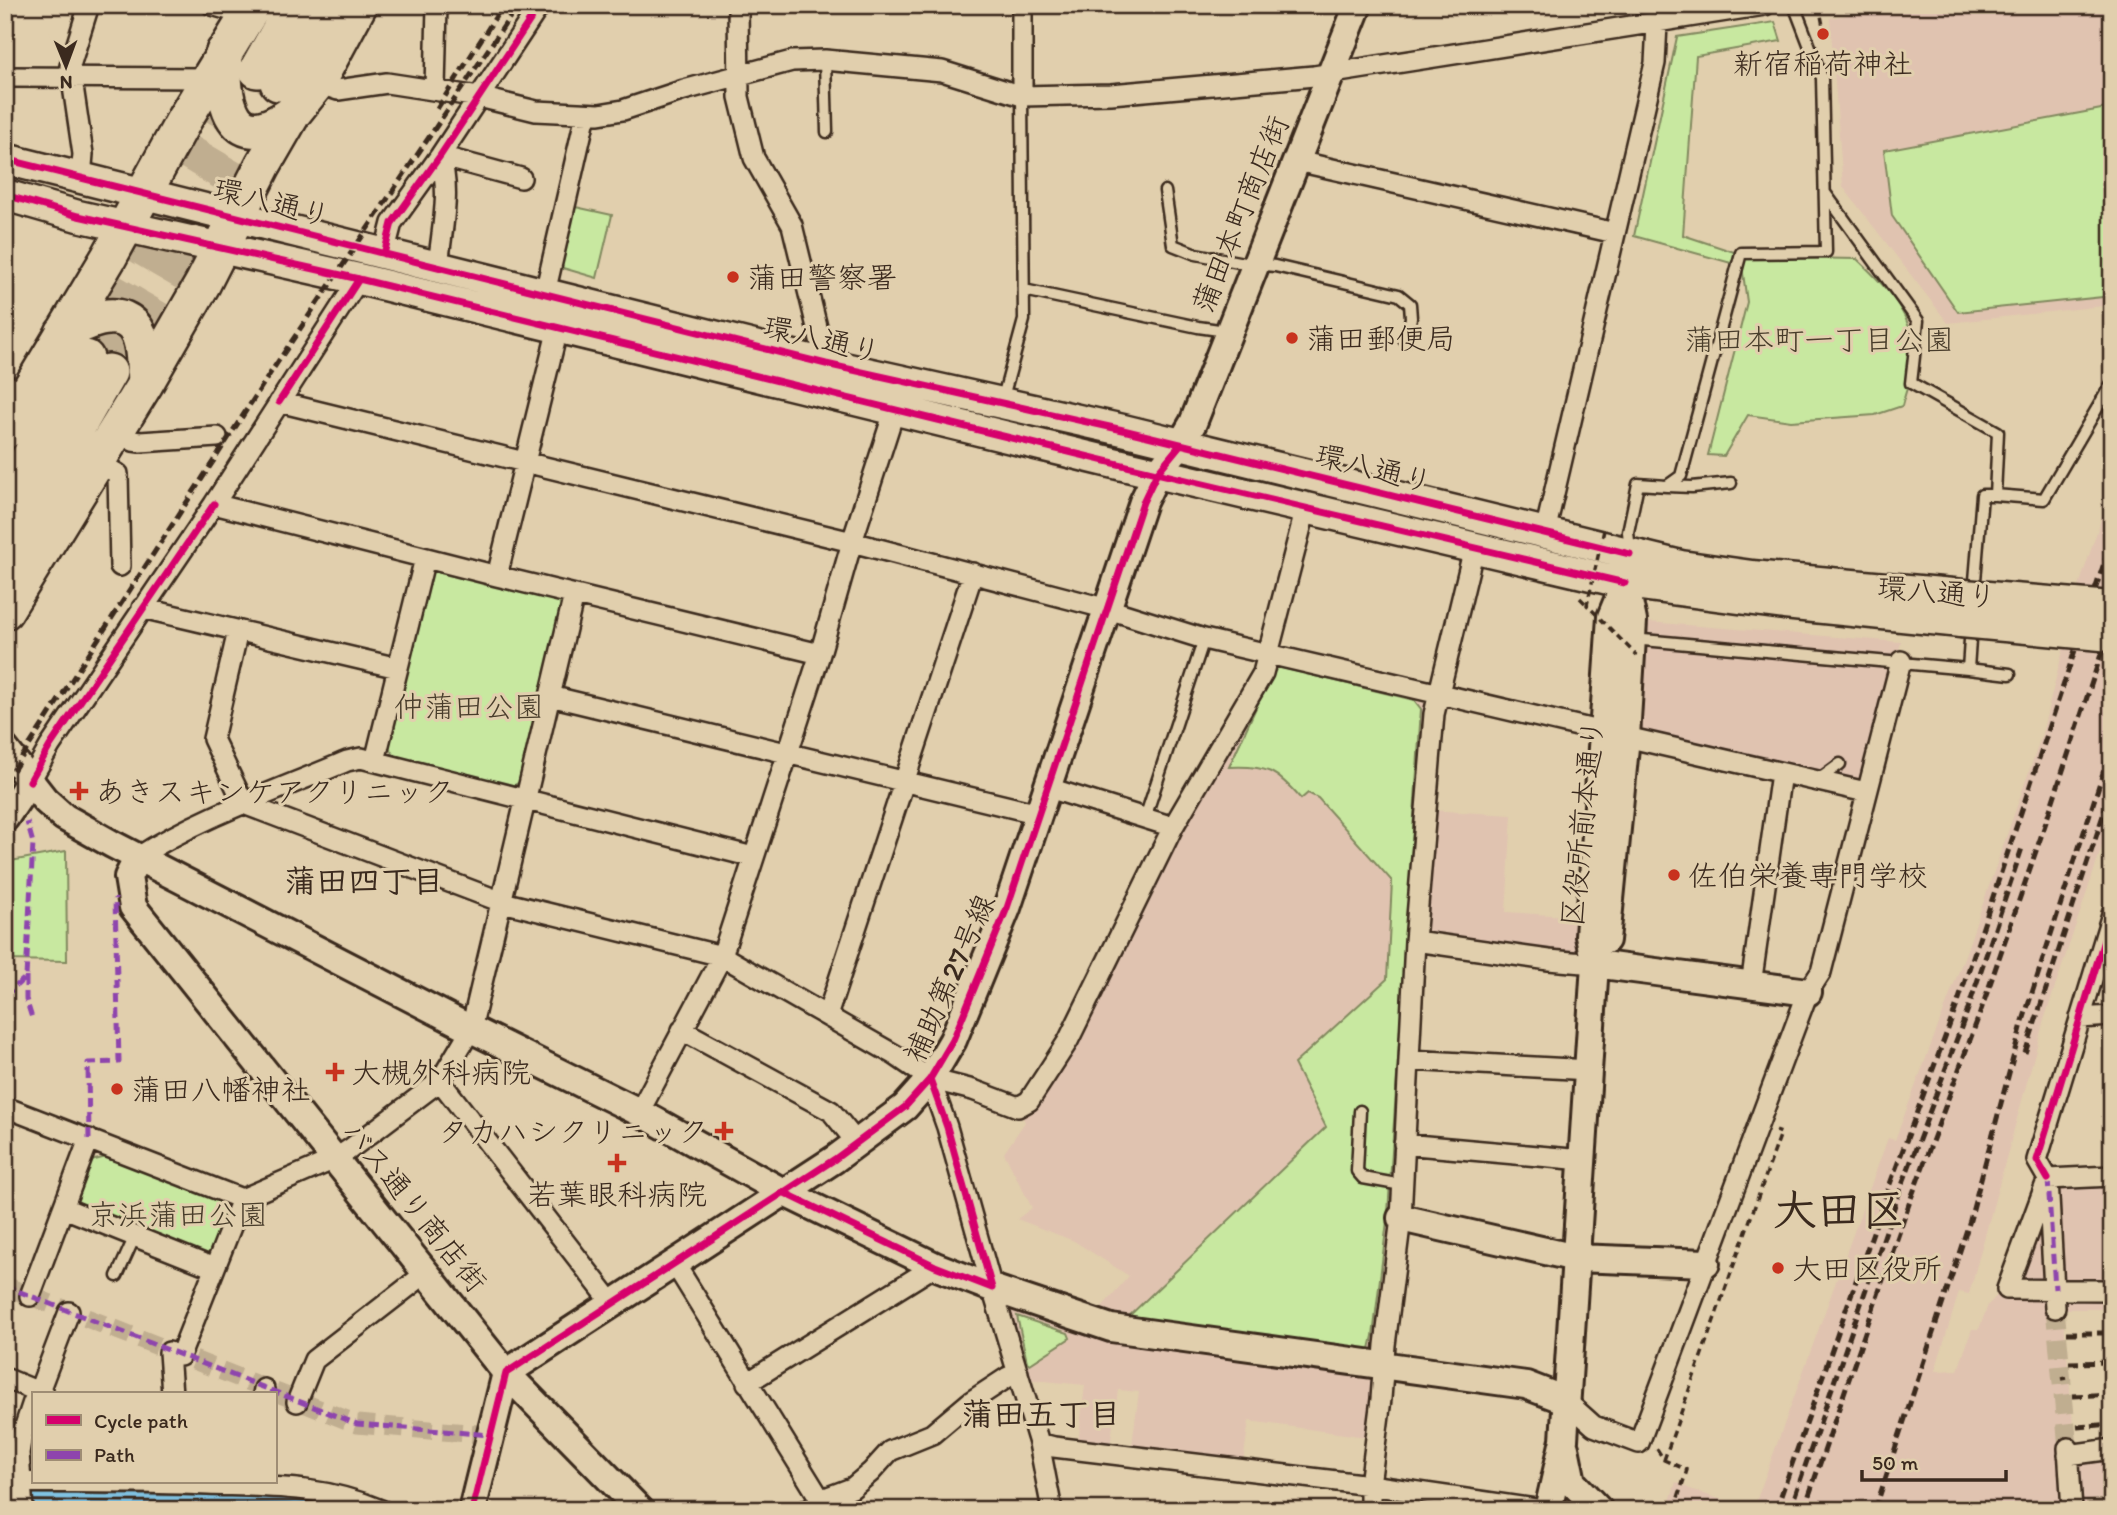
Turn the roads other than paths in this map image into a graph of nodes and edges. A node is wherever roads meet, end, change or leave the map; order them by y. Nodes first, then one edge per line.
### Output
1 (89, 5) edge
2 (212, 5) edge
3 (295, 5) edge
4 (324, 5) edge
5 (359, 5) edge
6 (437, 5) edge
7 (540, 5) edge
8 (738, 5) edge
9 (1022, 5) edge
10 (1358, 5) edge
11 (1765, 5) edge
12 (1794, 5) edge
13 (251, 10) edge
14 (1658, 14) edge
15 (825, 60) junction
16 (217, 65) junction
17 (1331, 74) junction
18 (739, 76) junction
19 (5, 77) edge
20 (71, 77) junction
21 (317, 83) junction
22 (435, 89) junction
23 (1022, 96) junction
24 (479, 97) junction
25 (293, 113) junction
26 (586, 114) junction
27 (827, 132) dead end
28 (440, 156) junction
29 (5, 159) edge
30 (1297, 161) junction
31 (81, 178) junction
32 (521, 178) dead end
33 (1165, 191) dead end
34 (144, 193) junction
35 (1825, 193) junction
36 (5, 195) edge
37 (125, 226) junction
38 (228, 232) junction
39 (1615, 233) junction
40 (384, 254) junction
41 (1256, 264) junction
42 (438, 268) junction
43 (359, 279) junction
44 (1024, 290) junction
45 (545, 293) junction
46 (558, 328) junction
47 (1229, 331) junction
48 (1405, 341) dead end
49 (86, 355) junction
50 (826, 365) junction
51 (2112, 383) edge
52 (145, 384) junction
53 (16, 390) edge
54 (279, 402) junction
55 (1001, 404) junction
56 (895, 408) junction
57 (5, 431) edge
58 (117, 431) junction
59 (217, 437) dead end
60 (1180, 445) junction
61 (97, 462) junction
62 (526, 463) junction
63 (1157, 472) junction
64 (1731, 483) dead end
65 (1667, 486) junction
66 (1995, 495) junction
67 (5, 500) edge
68 (214, 504) junction
69 (1306, 508) junction
70 (1545, 532) junction
71 (852, 542) junction
72 (1474, 548) junction
73 (5, 552) edge
74 (1630, 554) junction
75 (425, 558) junction
76 (120, 566) dead end
77 (973, 573) junction
78 (497, 576) junction
79 (1625, 583) junction
80 (574, 595) junction
81 (2112, 607) edge
82 (142, 608) junction
83 (1963, 608) junction
84 (1108, 609) junction
85 (5, 611) edge
86 (238, 631) junction
87 (2112, 636) edge
88 (1204, 639) junction
89 (1634, 648) junction
90 (820, 654) junction
91 (1268, 654) junction
92 (1901, 661) junction
93 (398, 668) junction
94 (1968, 669) junction
95 (2010, 674) dead end
96 (1438, 695) junction
97 (550, 696) junction
98 (1615, 735) junction
99 (5, 749) edge
100 (787, 752) junction
101 (375, 761) junction
102 (1840, 764) dead end
103 (1781, 774) junction
104 (30, 781) junction
105 (903, 781) junction
106 (1816, 781) junction
107 (1048, 788) junction
108 (1866, 792) junction
109 (526, 799) junction
110 (244, 804) junction
111 (1039, 814) junction
112 (5, 818) edge
113 (1145, 818) junction
114 (1173, 827) junction
115 (138, 857) junction
116 (753, 857) junction
117 (502, 902) junction
118 (2112, 914) edge
119 (1415, 941) junction
120 (722, 956) junction
121 (1595, 964) junction
122 (1751, 985) junction
123 (1808, 992) junction
124 (827, 1016) junction
125 (2112, 1016) edge
126 (2080, 1018) junction
127 (471, 1029) junction
128 (682, 1030) junction
129 (1409, 1060) junction
130 (1590, 1069) junction
131 (930, 1079) junction
132 (440, 1081) junction
133 (5, 1107) edge
134 (1360, 1111) dead end
135 (643, 1114) junction
136 (89, 1139) junction
137 (857, 1143) junction
138 (1404, 1144) junction
139 (335, 1159) junction
140 (1583, 1160) junction
141 (2112, 1176) edge
142 (2048, 1178) junction
143 (1402, 1185) junction
144 (785, 1193) junction
145 (242, 1199) junction
146 (64, 1208) junction
147 (1401, 1218) junction
148 (135, 1236) junction
149 (1576, 1258) junction
150 (1706, 1263) junction
151 (675, 1264) junction
152 (935, 1266) junction
153 (214, 1268) junction
154 (426, 1273) junction
155 (117, 1276) dead end
156 (992, 1289) junction
157 (2112, 1290) edge
158 (30, 1296) dead end
159 (2055, 1298) junction
160 (613, 1304) junction
161 (69, 1312) dead end
162 (1384, 1366) junction
163 (506, 1373) junction
164 (1018, 1373) junction
165 (5, 1378) edge
166 (747, 1383) junction
167 (32, 1392) edge
168 (39, 1392) edge
169 (172, 1392) edge
170 (1565, 1400) junction
171 (297, 1402) dead end
172 (32, 1408) edge
173 (20, 1435) edge
174 (1564, 1440) junction
175 (1039, 1443) junction
176 (2112, 1449) edge
177 (160, 1484) edge
178 (246, 1484) edge
179 (1370, 1485) junction
180 (18, 1491) edge
181 (818, 1507) edge
182 (381, 1510) edge
183 (472, 1510) edge
184 (640, 1510) edge
185 (1052, 1510) edge
186 (1370, 1510) edge
187 (1542, 1510) edge
188 (1548, 1510) edge
189 (1599, 1510) edge
190 (2072, 1510) edge

1 - 20 street
2 - 13 street
3 - 4 highway
5 - 21 highway
6 - 22 street
7 - 24 street
8 - 18 street
9 - 23 street
10 - 17 street, 蒲田本町商店街
11 - 14 street
12 - 35 lane
13 - 16 highway
14 - 17 street
14 - 39 street
15 - 18 street
15 - 23 street
15 - 27 lane
16 - 20 street
16 - 25 highway
16 - 34 highway
17 - 23 street
17 - 30 street, 蒲田本町商店街
18 - 26 street
18 - 50 street
19 - 20 street
20 - 31 street
21 - 22 street
21 - 25 highway
22 - 24 street
23 - 44 lane
24 - 26 street
24 - 28 street
25 - 38 highway
26 - 45 street
28 - 32 street
28 - 40 street
28 - 42 street
29 - 31 main road, 環八通り
30 - 39 street
30 - 41 street, 蒲田本町商店街
31 - 34 main road, 環八通り
33 - 41 lane
34 - 37 highway
34 - 38 main road, 環八通り
35 - 65 lane
35 - 66 lane
36 - 37 main road, 環八通り
37 - 38 main road, 環八通り
37 - 49 highway
38 - 40 main road, 環八通り
38 - 43 main road, 環八通り
38 - 52 highway
39 - 70 street
40 - 42 main road, 環八通り
41 - 47 street, 蒲田本町商店街
41 - 48 lane
42 - 45 main road, 環八通り
43 - 46 main road, 環八通り
43 - 54 street
44 - 47 lane
44 - 55 lane
45 - 50 main road, 環八通り
46 - 56 main road, 環八通り
46 - 62 street
47 - 60 street, 蒲田本町商店街
49 - 52 highway
49 - 53 highway
49 - 67 highway
49 - 73 highway
50 - 55 main road, 環八通り
51 - 66 lane
52 - 58 highway
53 - 57 highway
54 - 62 street
54 - 68 street
55 - 60 main road, 環八通り
56 - 63 main road, 環八通り
56 - 71 street
58 - 59 street
58 - 61 highway
60 - 63 street, 蒲田本町商店街
60 - 70 main road, 環八通り
61 - 76 street
61 - 85 highway
62 - 71 street
62 - 78 street
63 - 69 main road, 環八通り
63 - 84 street, 補助第27号線
64 - 65 lane
65 - 74 lane
66 - 94 lane
68 - 75 street
68 - 82 street
69 - 72 main road, 環八通り
69 - 91 street
70 - 74 main road, 環八通り
71 - 77 street
71 - 90 street
72 - 79 main road, 環八通り
72 - 96 street
74 - 79 street
74 - 83 main road, 環八通り
75 - 78 street
75 - 93 street
77 - 84 street
77 - 105 street
78 - 80 street
79 - 83 main road, 環八通り
79 - 89 street, 区役所前本通り
79 - 98 street
80 - 90 street
80 - 97 street
81 - 83 main road, 環八通り, bridge
82 - 86 street
82 - 104 street
83 - 87 main road, 環八通り, bridge
84 - 88 street
84 - 107 street, 補助第27号線
86 - 93 street
86 - 110 street
88 - 91 street
88 - 113 lane
89 - 92 lane
89 - 98 street, 区役所前本通り
90 - 100 street
91 - 96 street
91 - 114 street
92 - 94 lane
92 - 108 street
93 - 101 street
94 - 95 lane
96 - 98 street
96 - 119 street
97 - 100 street
97 - 109 street
98 - 103 street
98 - 121 street, 区役所前本通り
99 - 104 street
100 - 105 street
100 - 116 street
101 - 109 street
101 - 110 street
102 - 106 lane
103 - 106 street
103 - 122 street
104 - 112 street
104 - 115 street
105 - 111 street
105 - 124 street
106 - 108 street
107 - 111 street, 補助第27号線
107 - 113 street
108 - 123 street
109 - 116 street
109 - 117 street
110 - 115 street
110 - 117 street
111 - 131 street, 補助第27号線
113 - 114 street
114 - 131 street
115 - 127 street
115 - 139 street, バス通り商店街
116 - 120 street
117 - 120 street
117 - 127 street
118 - 126 street
119 - 121 street
119 - 129 street
120 - 124 street
120 - 128 street
121 - 122 street
121 - 130 street, 区役所前本通り
122 - 123 street
123 - 150 street
124 - 131 street
125 - 126 street
126 - 142 street
127 - 132 street
127 - 135 street
128 - 135 street
128 - 137 street
129 - 130 street
129 - 138 street
130 - 140 street, 区役所前本通り
131 - 137 street, 補助第27号線
131 - 156 street
132 - 139 street
132 - 160 street
133 - 136 street
134 - 143 lane
135 - 144 street
136 - 145 street
136 - 146 street
137 - 144 street, 補助第27号線
138 - 140 street
138 - 143 street
139 - 145 street
139 - 154 street, バス通り商店街
140 - 149 street, 区役所前本通り
141 - 142 street
142 - 159 street
142 - 159 street
143 - 147 street
144 - 151 street, 補助第27号線
144 - 152 street
145 - 153 street
146 - 148 street
146 - 158 street
147 - 149 street
147 - 162 street
148 - 153 street
148 - 155 lane
149 - 150 street
149 - 170 street, 区役所前本通り
150 - 170 street
151 - 160 street, 補助第27号線
151 - 166 street
152 - 156 street
152 - 166 street
153 - 169 street
154 - 163 street, バス通り商店街
154 - 171 street
156 - 162 street
156 - 164 street
157 - 159 street
160 - 163 street, 補助第27号線
161 - 168 street
162 - 170 street
162 - 179 street
163 - 183 street
163 - 184 street, バス通り商店街
164 - 175 street
164 - 181 street
165 - 167 street
166 - 181 street
170 - 174 street, 区役所前本通り
172 - 173 street
173 - 180 street
174 - 188 street
174 - 189 street
175 - 179 street
175 - 185 street
176 - 190 street
177 - 180 street
178 - 182 street
179 - 186 street
179 - 187 street

